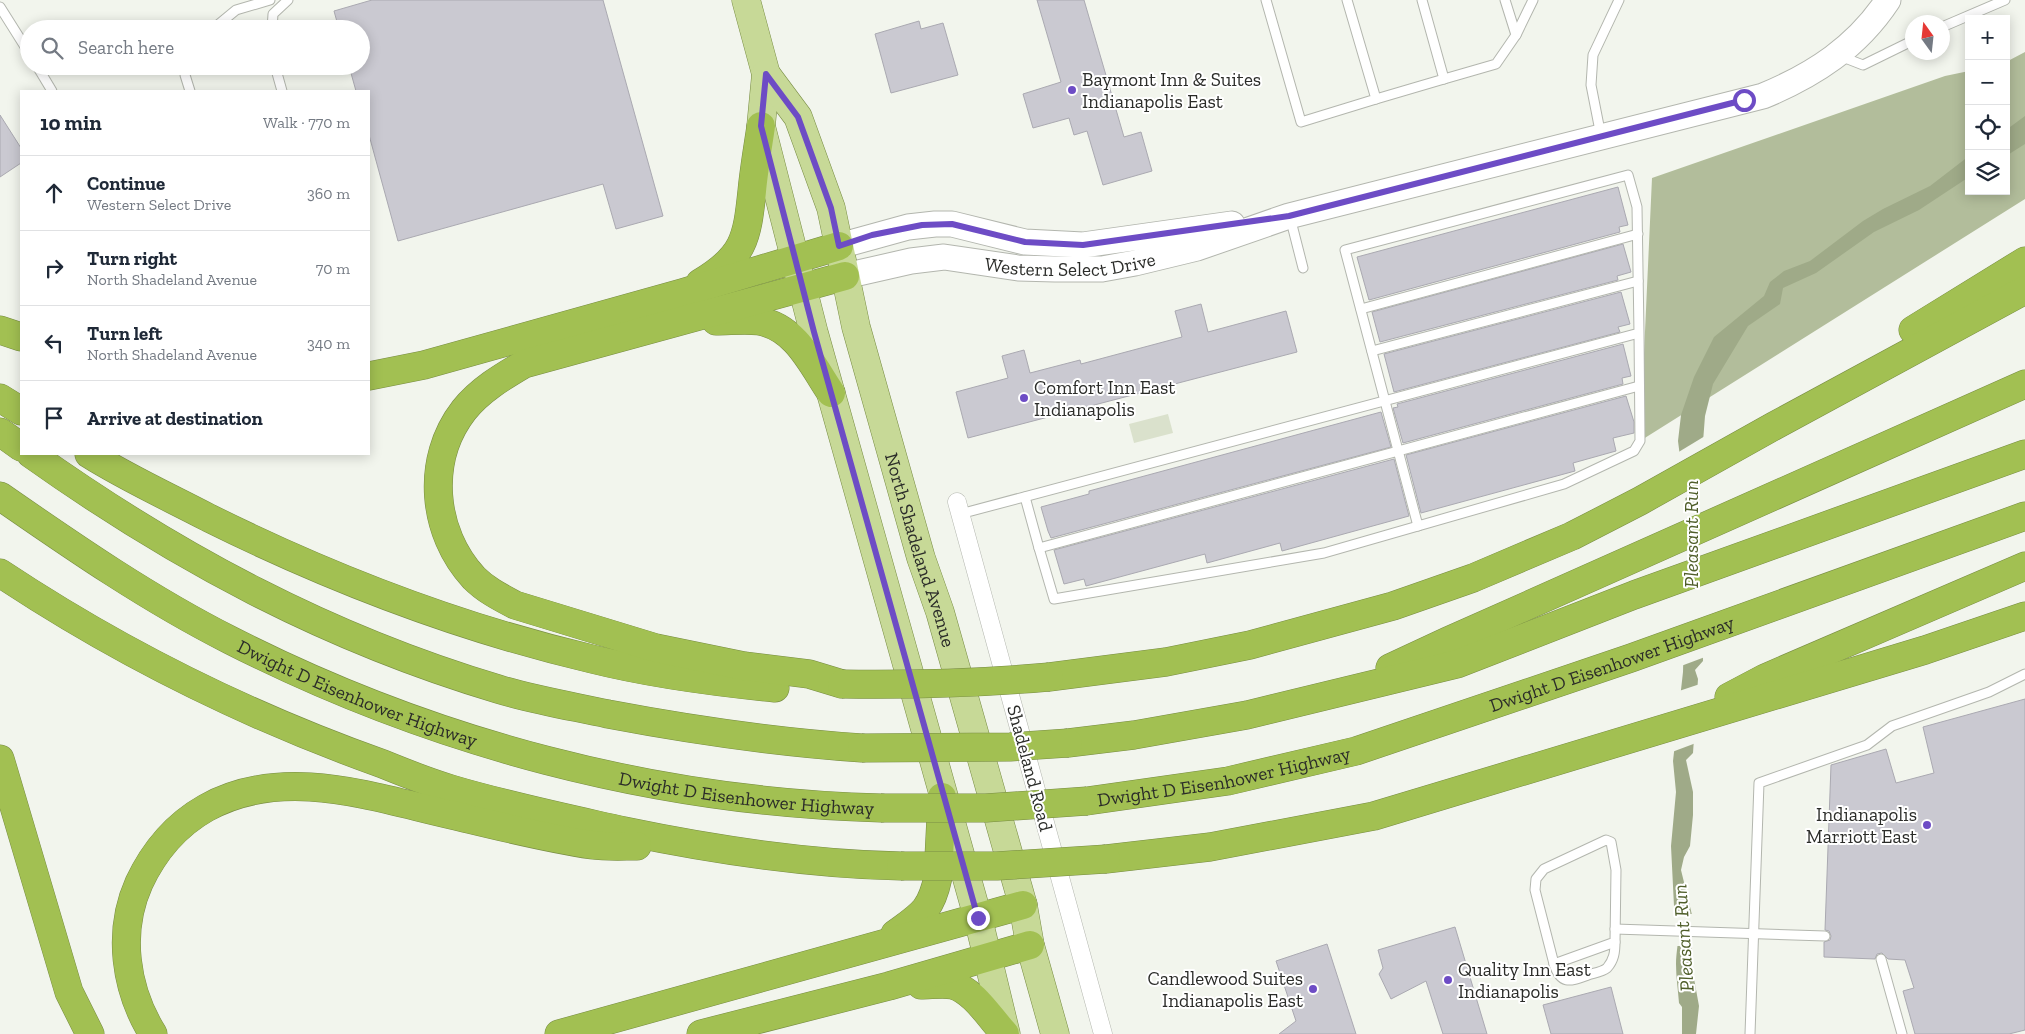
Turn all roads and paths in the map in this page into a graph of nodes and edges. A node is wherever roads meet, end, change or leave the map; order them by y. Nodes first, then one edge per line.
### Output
1 (270, 0) edge
2 (288, 0) edge
3 (746, 0) edge
4 (1266, 0) edge
5 (1347, 0) edge
6 (1422, 0) edge
7 (1505, 0) edge
8 (1533, 0) edge
9 (1619, 0) edge
10 (1888, 0) edge
11 (2005, 0) edge
12 (0, 7) edge
13 (224, 20) edge
14 (273, 20) edge
15 (1950, 24) edge
16 (1516, 35) junction
17 (20, 39) edge
18 (1905, 45) edge
19 (1837, 55) junction
20 (766, 74) junction
21 (42, 75) edge
22 (185, 75) edge
23 (278, 75) edge
24 (1444, 79) junction
25 (51, 90) edge
26 (190, 90) edge
27 (282, 90) edge
28 (1376, 99) junction
29 (761, 126) junction
30 (1601, 136) junction
31 (1289, 216) junction
32 (1638, 234) junction
33 (839, 246) junction
34 (797, 260) junction
35 (2025, 261) edge
36 (1304, 268) dead end
37 (845, 276) junction
38 (1638, 282) junction
39 (803, 287) junction
40 (2025, 290) edge
41 (682, 293) junction
42 (1361, 309) junction
43 (675, 322) junction
44 (0, 330) edge
45 (1639, 333) junction
46 (20, 338) edge
47 (1372, 352) junction
48 (370, 376) edge
49 (2025, 384) edge
50 (1639, 386) junction
51 (831, 393) junction
52 (0, 398) edge
53 (1385, 400) junction
54 (20, 410) edge
55 (1774, 426) junction
56 (0, 432) edge
57 (20, 446) edge
58 (1398, 450) junction
59 (2025, 454) edge
60 (32, 455) edge
61 (91, 455) edge
62 (0, 496) edge
63 (1025, 497) junction
64 (959, 508) joint
65 (2025, 516) edge
66 (1418, 526) junction
67 (1039, 548) junction
68 (2025, 566) edge
69 (0, 573) edge
70 (2025, 616) edge
71 (2025, 674) edge
72 (842, 684) junction
73 (1338, 693) junction
74 (1741, 698) junction
75 (0, 759) edge
76 (942, 796) junction
77 (704, 847) junction
78 (1023, 905) junction
79 (978, 918) junction
80 (1615, 929) junction
81 (1752, 934) junction
82 (1824, 936) dead end
83 (1615, 942) junction
84 (883, 943) junction
85 (1030, 945) junction
86 (988, 957) junction
87 (1881, 959) dead end
88 (1554, 964) junction
89 (889, 986) junction
90 (90, 1034) edge
91 (153, 1034) edge
92 (559, 1034) edge
93 (701, 1034) edge
94 (1005, 1034) edge
95 (1054, 1034) edge
96 (1103, 1034) edge
97 (1750, 1034) edge
98 (1902, 1034) edge

1 - 13 lane
2 - 14 lane
3 - 20 main road, North Shadeland Avenue
4 - 28 lane
5 - 28 lane
6 - 24 lane
7 - 16 lane
8 - 16 lane
9 - 30 lane
10 - 19 street, Western Select Drive
11 - 15 lane
12 - 17 lane
16 - 24 lane
18 - 19 lane
19 - 30 street, Western Select Drive
20 - 29 main road, North Shadeland Avenue
20 - 33 main road, North Shadeland Avenue
21 - 25 lane
22 - 26 lane
23 - 27 lane
24 - 28 lane
29 - 34 main road, North Shadeland Avenue
29 - 41 highway
30 - 31 street, Western Select Drive
31 - 33 street, Western Select Drive
31 - 36 lane
31 - 37 street, Western Select Drive
32 - 38 lane
32 - 42 lane
32 - 42 lane
33 - 34 highway
33 - 37 main road, North Shadeland Avenue
34 - 39 main road, North Shadeland Avenue
34 - 41 highway
35 - 55 highway
37 - 39 highway
37 - 78 main road, North Shadeland Avenue
38 - 45 lane
38 - 47 lane
39 - 43 highway
39 - 51 main road, North Shadeland Avenue
40 - 55 highway
41 - 48 highway
42 - 47 lane
43 - 51 highway
43 - 72 highway
44 - 46 highway
45 - 50 lane
45 - 53 lane
47 - 53 lane
49 - 73 highway
50 - 58 lane
50 - 66 lane
51 - 76 main road, North Shadeland Avenue
52 - 54 highway
53 - 58 lane
53 - 63 lane
55 - 72 highway, bridge
56 - 57 highway
58 - 66 lane
58 - 67 lane
59 - 73 highway
60 - 73 highway, bridge
61 - 72 highway
62 - 65 highway, Dwight D Eisenhower Highway, bridge
63 - 64 lane
63 - 67 lane
64 - 96 street, Shadeland Road
66 - 67 lane
68 - 74 highway
69 - 77 highway
70 - 74 highway
71 - 81 lane
74 - 77 highway, bridge
75 - 90 highway
76 - 79 main road, North Shadeland Avenue
76 - 84 highway
77 - 91 highway
78 - 79 highway
78 - 85 main road, North Shadeland Avenue
79 - 84 highway
79 - 86 main road, North Shadeland Avenue
80 - 81 lane
80 - 83 lane
80 - 88 lane
81 - 82 lane
81 - 97 lane
83 - 88 lane
83 - 88 lane
84 - 92 highway
85 - 86 highway
85 - 95 main road, North Shadeland Avenue
86 - 89 highway
86 - 94 main road, North Shadeland Avenue
87 - 98 lane
89 - 93 highway
89 - 94 highway

